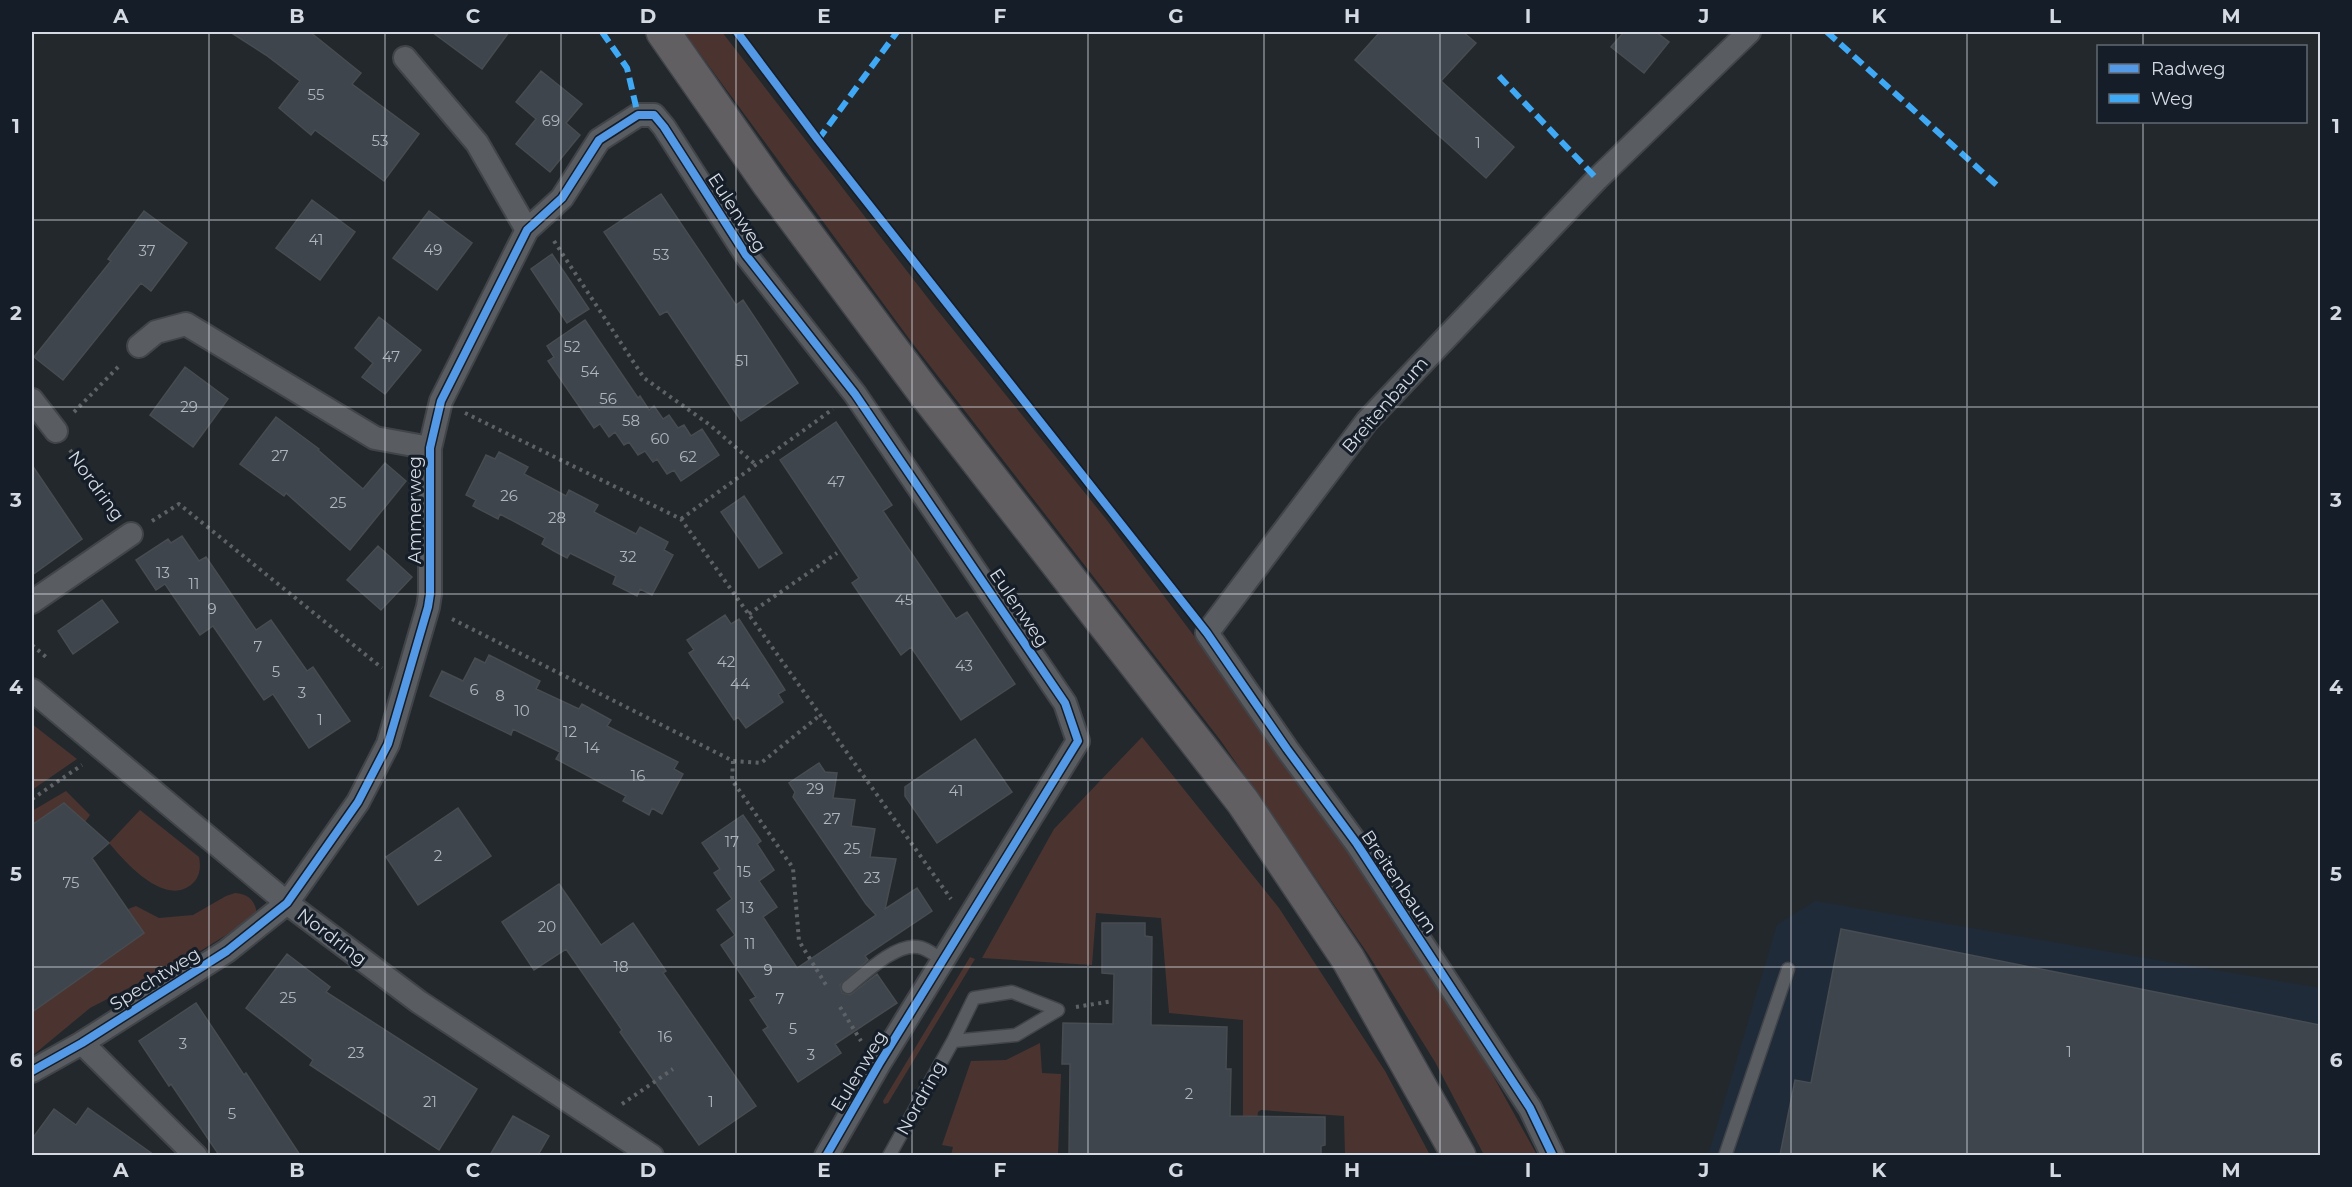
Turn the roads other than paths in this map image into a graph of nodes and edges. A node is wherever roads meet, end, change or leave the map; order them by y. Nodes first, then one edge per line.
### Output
1 (663, 32) edge
2 (1749, 32) edge
3 (405, 58) dead end
4 (638, 116) joint
5 (526, 230) junction
6 (139, 346) road end
7 (32, 400) edge
8 (56, 431) road end
9 (430, 448) junction
10 (131, 534) road end
11 (32, 602) edge
12 (32, 690) edge
13 (287, 903) junction
14 (944, 961) junction
15 (1788, 969) dead end
16 (848, 987) dead end
17 (953, 1041) junction
18 (82, 1043) junction
19 (32, 1071) edge
20 (196, 1155) edge
21 (652, 1155) edge
22 (826, 1155) edge
23 (889, 1155) edge
24 (1459, 1155) edge
25 (1553, 1155) edge
26 (1725, 1155) edge

1 - 24 main road
2 - 25 street, Breitenbaum
3 - 5 street
4 - 5 street, Ammerweg
4 - 14 street, Eulenweg
5 - 9 street, Ammerweg
6 - 9 street, Ammerweg
7 - 8 street
9 - 13 street, Ammerweg
10 - 11 street, Nordring
12 - 13 street, Nordring
13 - 18 street, Spechtweg
13 - 21 street, Nordring
14 - 16 lane
14 - 22 street, Eulenweg
15 - 26 lane
17 - 17 lane, Nordring
17 - 23 lane, Nordring
18 - 19 street, Spechtweg
18 - 20 street

